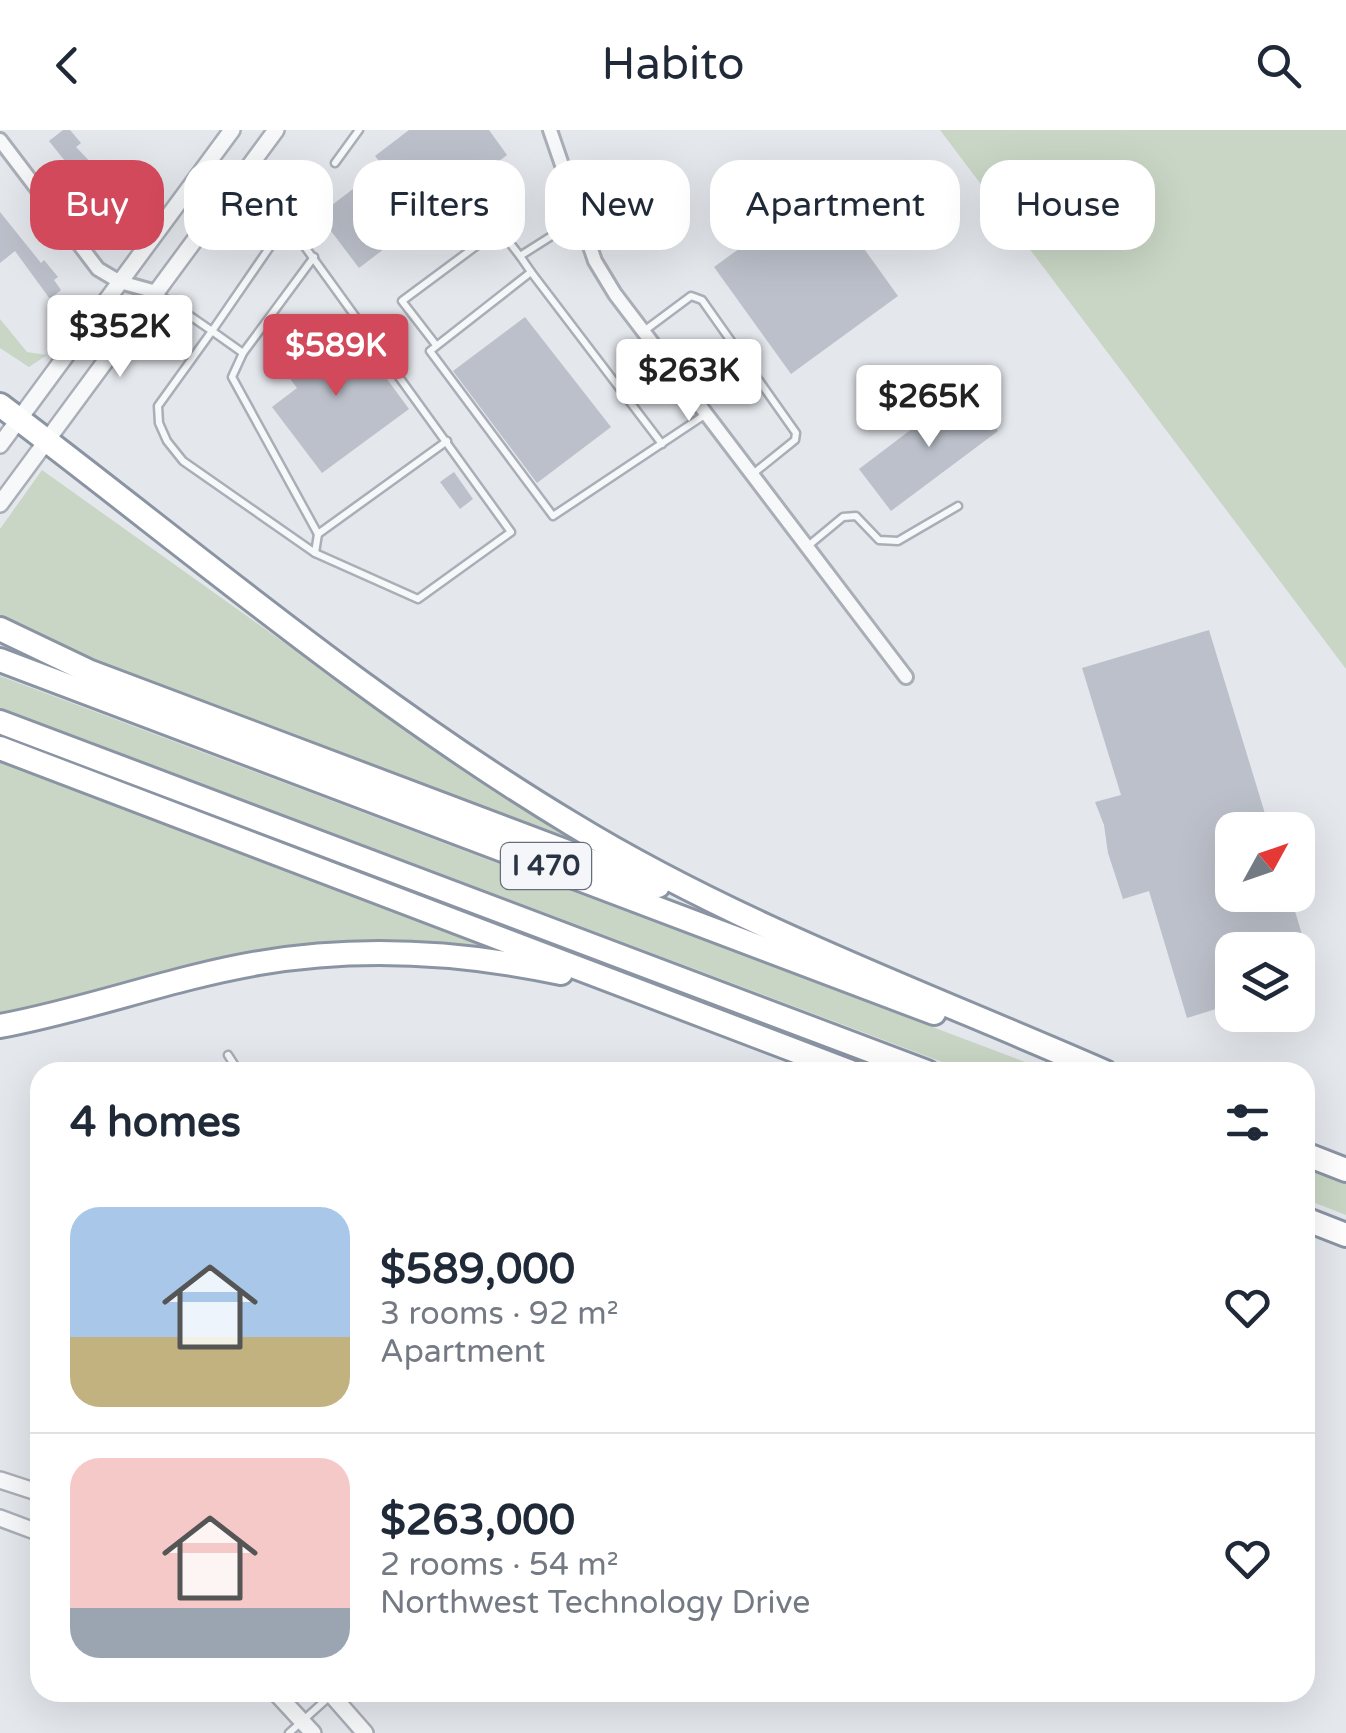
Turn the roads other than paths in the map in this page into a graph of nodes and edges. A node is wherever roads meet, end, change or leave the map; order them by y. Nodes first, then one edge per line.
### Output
1 (232, 130) edge
2 (276, 130) edge
3 (359, 130) edge
4 (550, 130) edge
5 (0, 140) edge
6 (254, 160) edge
7 (560, 160) edge
8 (334, 163) dead end
9 (545, 240) edge
10 (187, 250) edge
11 (268, 250) edge
12 (309, 250) edge
13 (591, 250) edge
14 (520, 256) junction
15 (314, 257) junction
16 (531, 272) junction
17 (120, 282) junction
18 (156, 292) junction
19 (212, 331) junction
20 (644, 332) junction
21 (436, 345) junction
22 (242, 353) junction
23 (9, 412) edge
24 (707, 414) junction
25 (48, 441) junction
26 (447, 441) junction
27 (662, 444) junction
28 (0, 445) edge
29 (754, 474) junction
30 (0, 504) edge
31 (958, 506) dead end
32 (318, 534) junction
33 (808, 546) junction
34 (315, 553) junction
35 (0, 630) edge
36 (0, 660) edge
37 (906, 677) dead end
38 (0, 722) edge
39 (0, 748) edge
40 (806, 942) junction
41 (632, 990) junction
42 (0, 1026) edge
43 (228, 1056) dead end
44 (232, 1062) edge
45 (824, 1062) edge
46 (901, 1062) edge
47 (1065, 1062) edge
48 (1082, 1062) edge
49 (1315, 1158) edge
50 (1346, 1170) edge
51 (1315, 1226) edge
52 (1346, 1237) edge
53 (0, 1480) edge
54 (30, 1490) edge
55 (0, 1518) edge
56 (30, 1530) edge
57 (284, 1702) edge
58 (325, 1702) edge
59 (339, 1702) edge
60 (308, 1728) edge
61 (289, 1733) edge
62 (365, 1733) edge

1 - 17 street
2 - 6 street
3 - 8 lane
4 - 7 street
5 - 17 street
9 - 14 lane
10 - 18 street
11 - 19 lane
12 - 15 lane
13 - 20 street
14 - 16 lane
14 - 21 lane
15 - 22 lane
15 - 26 lane
16 - 21 lane
16 - 27 lane
17 - 18 street
17 - 23 street
18 - 19 lane
18 - 25 street
19 - 22 lane
19 - 34 lane
20 - 24 street
20 - 29 lane
21 - 27 lane
22 - 32 lane
23 - 25 highway
23 - 28 street
24 - 27 lane
24 - 29 street
25 - 30 street
25 - 40 highway
26 - 32 lane
26 - 34 lane
29 - 33 street
31 - 33 lane
32 - 34 lane
33 - 37 street
35 - 40 highway
36 - 47 highway, I 470
38 - 46 highway, I 470
39 - 41 highway
40 - 48 highway
41 - 42 highway
41 - 45 highway
43 - 44 lane
49 - 50 highway
51 - 52 highway
53 - 54 street
55 - 56 street
57 - 60 street
58 - 60 lane
59 - 62 street
60 - 61 lane

